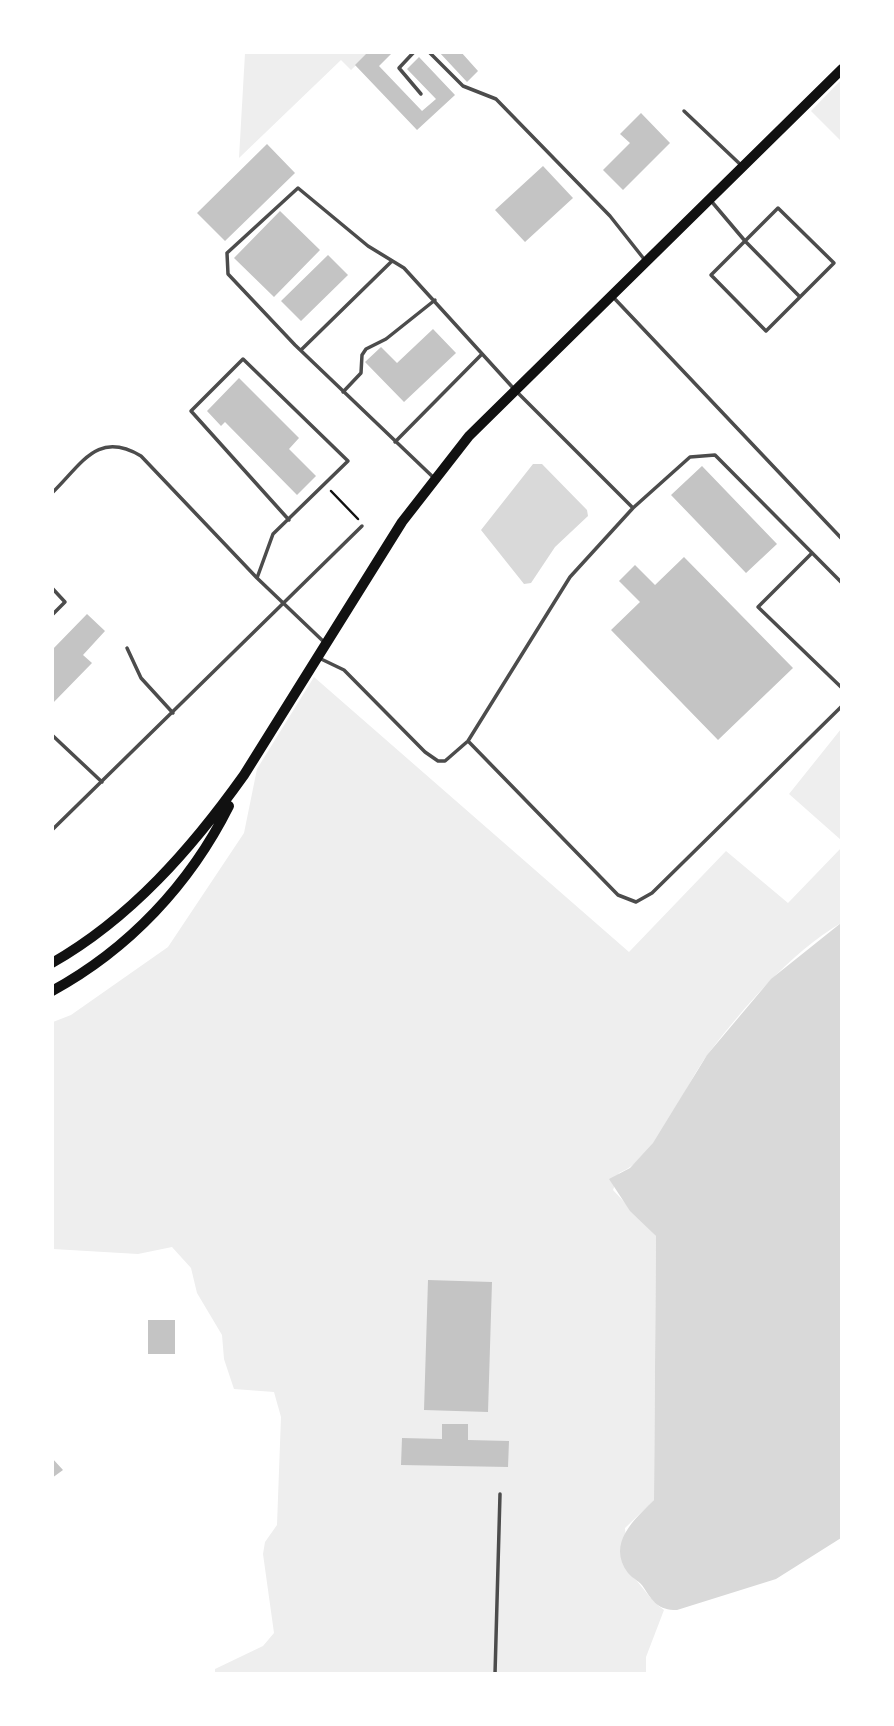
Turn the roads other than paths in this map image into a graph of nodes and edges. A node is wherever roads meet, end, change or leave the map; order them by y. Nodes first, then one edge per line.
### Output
1 (414, 52) edge
2 (429, 52) edge
3 (842, 69) edge
4 (421, 94) dead end
5 (684, 111) dead end
6 (744, 167) junction
7 (711, 201) junction
8 (745, 241) junction
9 (392, 261) junction
10 (647, 263) junction
11 (612, 297) junction
12 (800, 297) junction
13 (435, 300) junction
14 (301, 350) junction
15 (483, 354) junction
16 (515, 390) junction
17 (344, 392) junction
18 (395, 442) junction
19 (434, 478) junction
20 (52, 493) edge
21 (633, 508) junction
22 (289, 520) junction
23 (362, 526) dead end
24 (842, 539) edge
25 (812, 553) junction
26 (257, 578) junction
27 (842, 583) edge
28 (52, 589) edge
29 (284, 603) junction
30 (52, 615) edge
31 (326, 643) junction
32 (127, 648) dead end
33 (317, 657) junction
34 (842, 688) edge
35 (842, 706) edge
36 (173, 713) junction
37 (52, 735) edge
38 (468, 741) junction
39 (244, 775) junction
40 (102, 782) junction
41 (52, 831) edge
42 (52, 963) edge
43 (52, 991) edge
44 (500, 1494) dead end
45 (495, 1674) edge

1 - 4 lane
2 - 10 lane
3 - 6 main road
5 - 6 lane
6 - 7 main road
7 - 8 lane
7 - 10 main road
8 - 12 lane
8 - 12 lane
8 - 12 lane
9 - 13 lane
9 - 14 lane
9 - 14 lane
10 - 11 main road
11 - 16 main road
11 - 24 lane
13 - 15 lane
13 - 17 lane
14 - 17 lane
15 - 16 lane
15 - 18 lane
16 - 19 main road
16 - 21 lane
17 - 18 lane
18 - 19 lane
19 - 31 main road
20 - 26 lane
21 - 25 lane
21 - 38 lane
22 - 22 lane
22 - 26 lane
23 - 29 lane
25 - 27 lane
25 - 34 lane
26 - 29 lane
28 - 30 lane
29 - 31 lane
29 - 36 lane
31 - 33 main road
32 - 36 lane
33 - 38 lane
33 - 39 main road
35 - 38 lane
36 - 40 lane
37 - 40 lane
39 - 42 main road
39 - 43 main road
40 - 41 lane
44 - 45 lane

